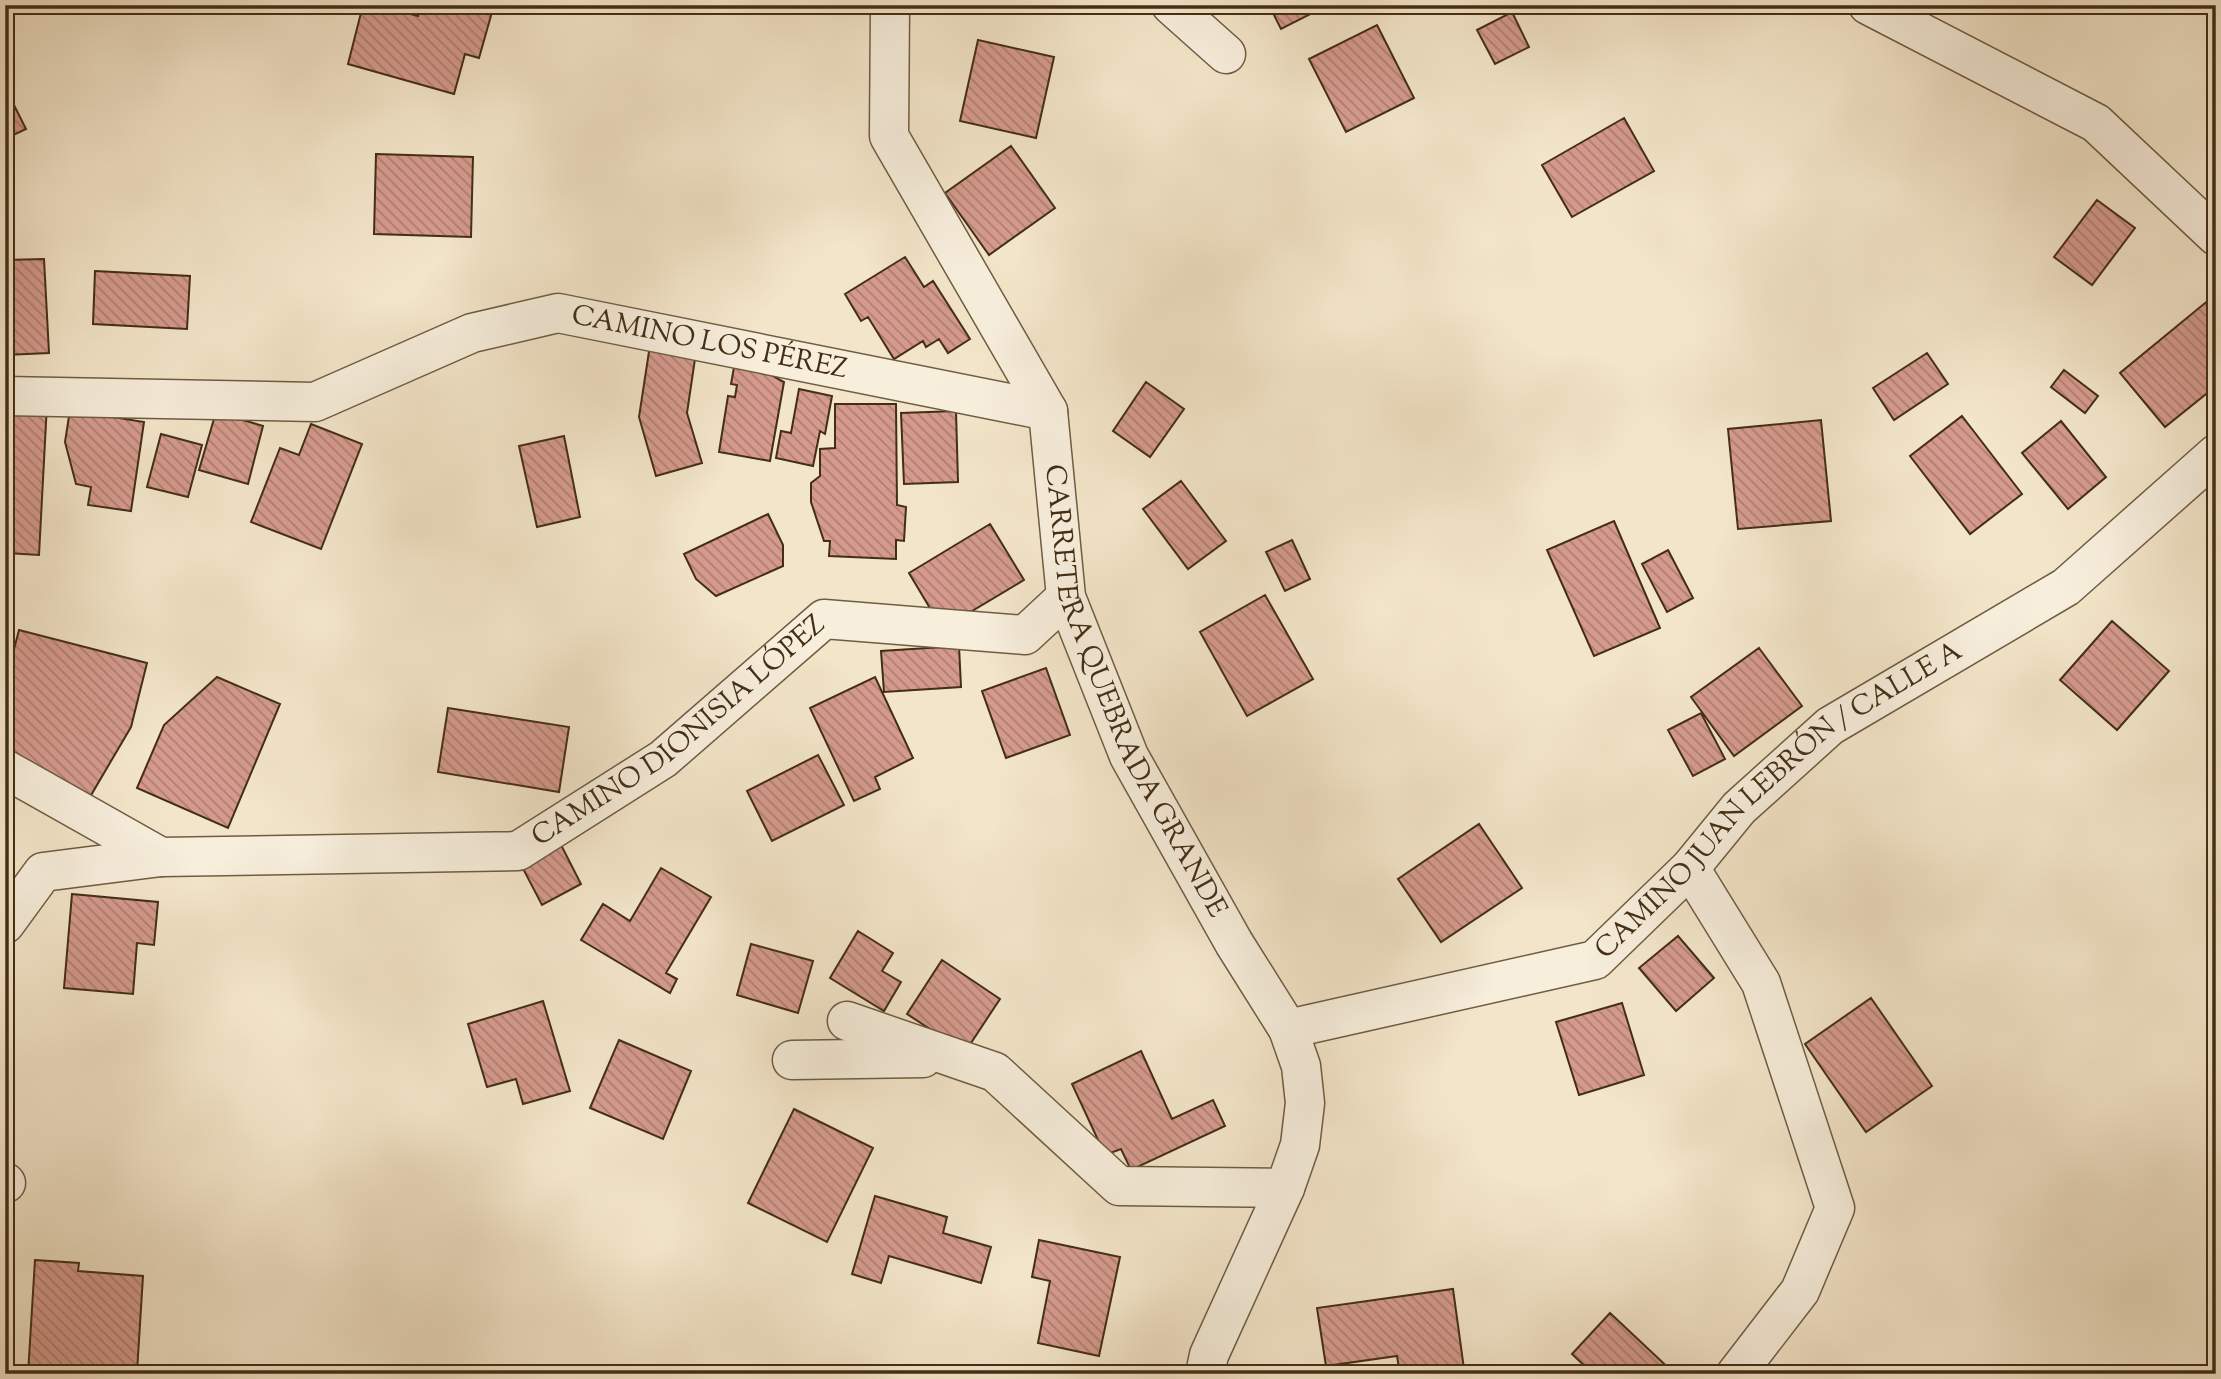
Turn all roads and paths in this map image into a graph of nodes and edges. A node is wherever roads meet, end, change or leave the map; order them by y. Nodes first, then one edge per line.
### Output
1 (890, 5) edge
2 (1171, 5) edge
3 (1868, 5) edge
4 (1226, 54) dead end
5 (2216, 236) edge
6 (5, 396) edge
7 (1048, 411) junction
8 (2216, 454) edge
9 (1066, 597) junction
10 (5, 769) edge
11 (161, 857) junction
12 (1690, 868) junction
13 (5, 924) edge
14 (847, 1021) dead end
15 (1288, 1029) junction
16 (953, 1058) junction
17 (792, 1059) dead end
18 (1285, 1188) junction
19 (1205, 1374) edge
20 (1736, 1374) edge

1 - 7 street, CARRETERA QUEBRADA GRANDE
2 - 4 street
3 - 5 street
6 - 7 street, CAMINO LOS PÉREZ
7 - 9 street, CARRETERA QUEBRADA GRANDE
8 - 12 street, CAMINO JUAN LEBRÓN / CALLE A
9 - 11 street, CAMINO DIONISIA LÓPEZ
9 - 15 street, CARRETERA QUEBRADA GRANDE
10 - 11 street
11 - 13 street, CAMINO DIONISIA LÓPEZ
12 - 15 street, CAMINO JUAN LEBRÓN / CALLE A
12 - 20 street
14 - 16 street
15 - 18 street, CARRETERA QUEBRADA GRANDE
16 - 17 street
16 - 18 street
18 - 19 street, CARRETERA QUEBRADA GRANDE

